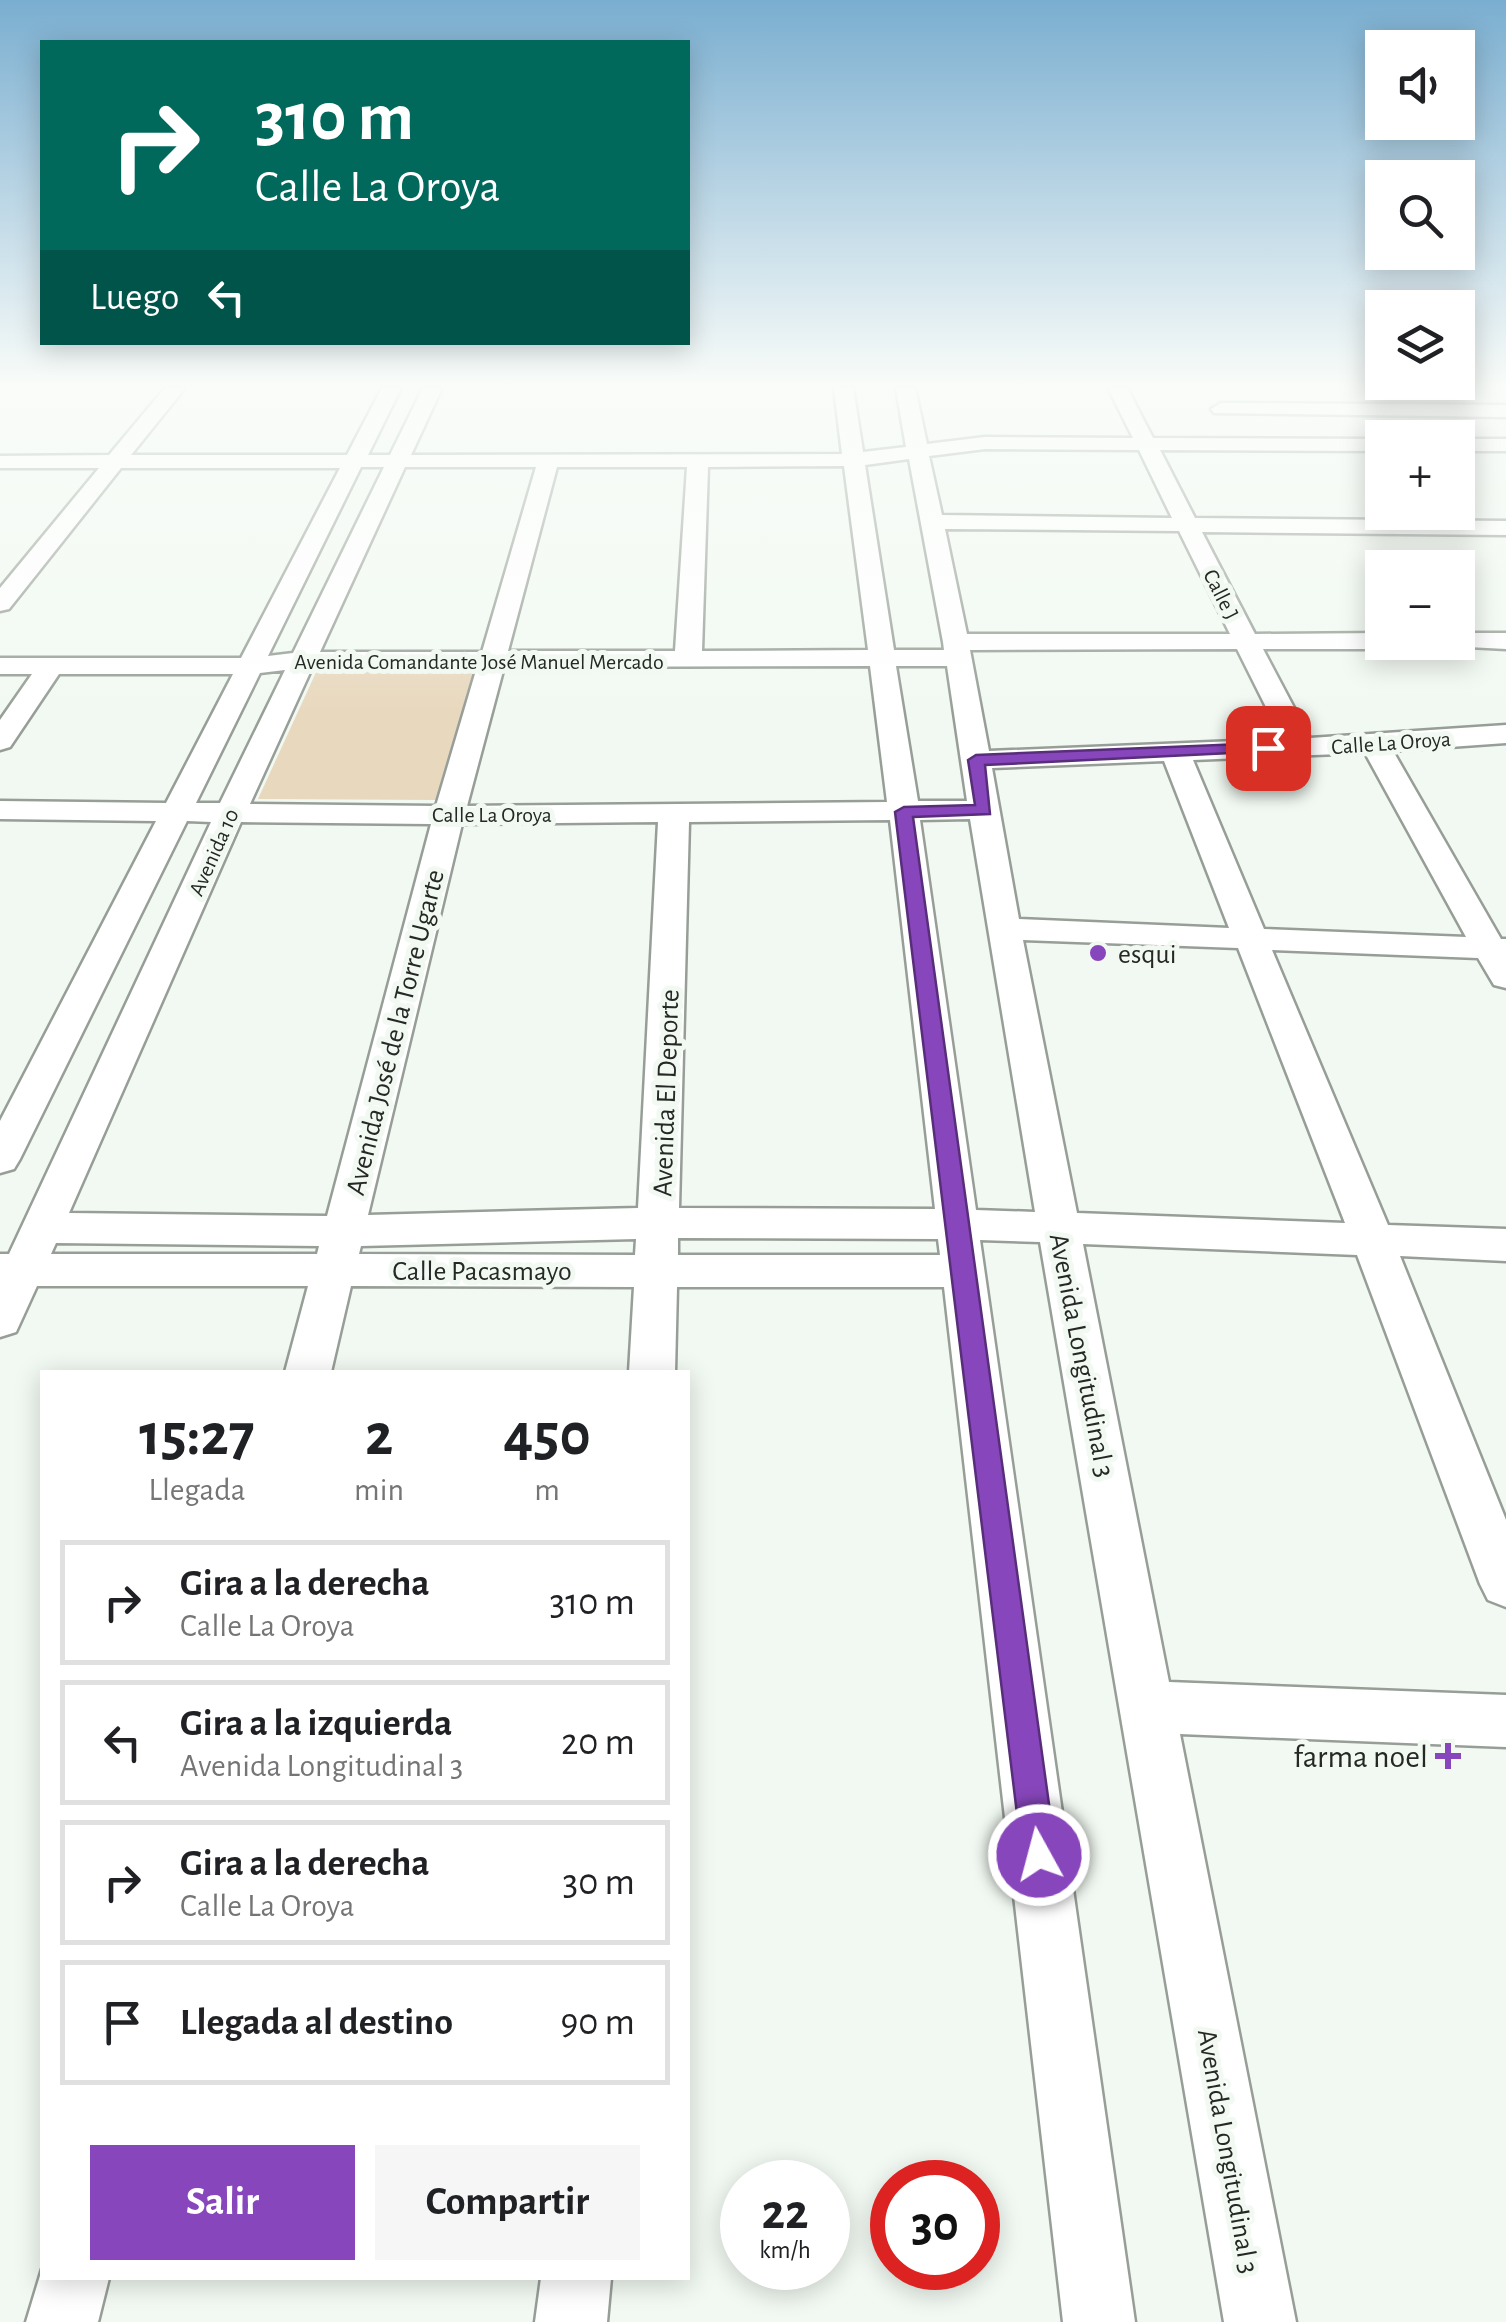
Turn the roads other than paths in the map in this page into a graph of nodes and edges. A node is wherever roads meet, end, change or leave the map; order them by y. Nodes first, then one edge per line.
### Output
1 (86, 496) edge
2 (335, 496) edge
3 (381, 496) edge
4 (538, 496) edge
5 (696, 496) edge
6 (857, 496) edge
7 (926, 496) edge
8 (1172, 496) edge
9 (1506, 528) edge
10 (934, 534) junction
11 (1192, 534) junction
12 (1506, 547) edge
13 (0, 604) edge
14 (1246, 641) junction
15 (1365, 641) edge
16 (1475, 641) edge
17 (1506, 641) edge
18 (958, 650) junction
19 (879, 658) junction
20 (688, 659) junction
21 (303, 660) junction
22 (494, 660) junction
23 (0, 666) edge
24 (50, 666) junction
25 (250, 666) junction
26 (1506, 734) edge
27 (0, 741) edge
28 (1374, 744) junction
29 (1300, 747) junction
30 (1175, 752) junction
31 (976, 760) junction
32 (0, 810) edge
33 (984, 810) junction
34 (178, 811) junction
35 (231, 811) junction
36 (904, 812) junction
37 (449, 814) junction
38 (674, 814) junction
39 (1004, 929) junction
40 (1251, 938) junction
41 (1501, 958) edge
42 (0, 1159) edge
43 (661, 1223) junction
44 (958, 1224) junction
45 (1059, 1227) junction
46 (42, 1228) junction
47 (1372, 1238) junction
48 (1506, 1245) edge
49 (339, 1250) junction
50 (11, 1270) edge
51 (660, 1270) junction
52 (964, 1271) junction
53 (0, 1320) edge
54 (309, 1370) edge
55 (652, 1370) edge
56 (1488, 1490) edge
57 (1506, 1584) edge
58 (1149, 1707) junction
59 (1506, 1721) edge
60 (73, 2280) edge
61 (576, 2280) edge
62 (62, 2322) edge
63 (572, 2322) edge
64 (1099, 2322) edge
65 (1260, 2322) edge

1 - 13 street
2 - 25 street, Avenida 10
3 - 21 street, Avenida 10
4 - 22 street, Avenida José de la Torre Ugarte
5 - 20 street
6 - 19 street
7 - 10 street, Avenida Longitudinal 3
8 - 11 street, Calle J
9 - 11 street
10 - 11 street
10 - 18 street, Avenida Longitudinal 3
11 - 12 street
11 - 14 street, Calle J
14 - 15 street, Avenida Comandante José Manuel Mercado
14 - 18 street, Avenida Comandante José Manuel Mercado
14 - 29 street, Calle J
16 - 17 street
18 - 19 street, Avenida Comandante José Manuel Mercado
18 - 31 street, Avenida Longitudinal 3
19 - 20 street, Avenida Comandante José Manuel Mercado
19 - 36 street
20 - 22 street, Avenida Comandante José Manuel Mercado
21 - 22 street, Avenida Comandante José Manuel Mercado
21 - 25 street, Avenida Comandante José Manuel Mercado
21 - 35 street, Avenida 10
22 - 37 street, Avenida José de la Torre Ugarte
23 - 24 street, Avenida Comandante José Manuel Mercado
24 - 25 street, Avenida Comandante José Manuel Mercado
24 - 27 street
25 - 34 street, Avenida 10
26 - 28 street, Calle La Oroya
28 - 29 street, Calle La Oroya
28 - 41 street
29 - 30 street, Calle La Oroya
30 - 31 street, Calle La Oroya
30 - 40 street
31 - 33 street, Avenida Longitudinal 3
32 - 34 street, Calle La Oroya
33 - 36 street, Calle La Oroya
33 - 39 street, Avenida Longitudinal 3
34 - 35 street, Calle La Oroya
34 - 42 street, Avenida 10
35 - 37 street, Calle La Oroya
35 - 46 street, Avenida 10
36 - 38 street, Calle La Oroya
36 - 44 street
37 - 38 street, Calle La Oroya
37 - 49 street, Avenida José de la Torre Ugarte
38 - 43 street, Avenida El Deporte
39 - 40 street
39 - 45 street, Avenida Longitudinal 3
40 - 41 street
40 - 47 street
43 - 44 street
43 - 49 street
43 - 51 street, Avenida El Deporte
44 - 45 street
44 - 52 street
45 - 47 street
45 - 58 street, Avenida Longitudinal 3
46 - 49 street
46 - 50 street, Avenida 10
47 - 48 street
47 - 56 street
49 - 50 street, Calle Pacasmayo
49 - 51 street, Calle Pacasmayo
49 - 54 street, Avenida José de la Torre Ugarte
50 - 53 street, Avenida 10
51 - 52 street, Calle Pacasmayo
51 - 55 street, Avenida El Deporte
52 - 64 street
56 - 57 street
58 - 59 street
58 - 65 street, Avenida Longitudinal 3
60 - 62 street
61 - 63 street

